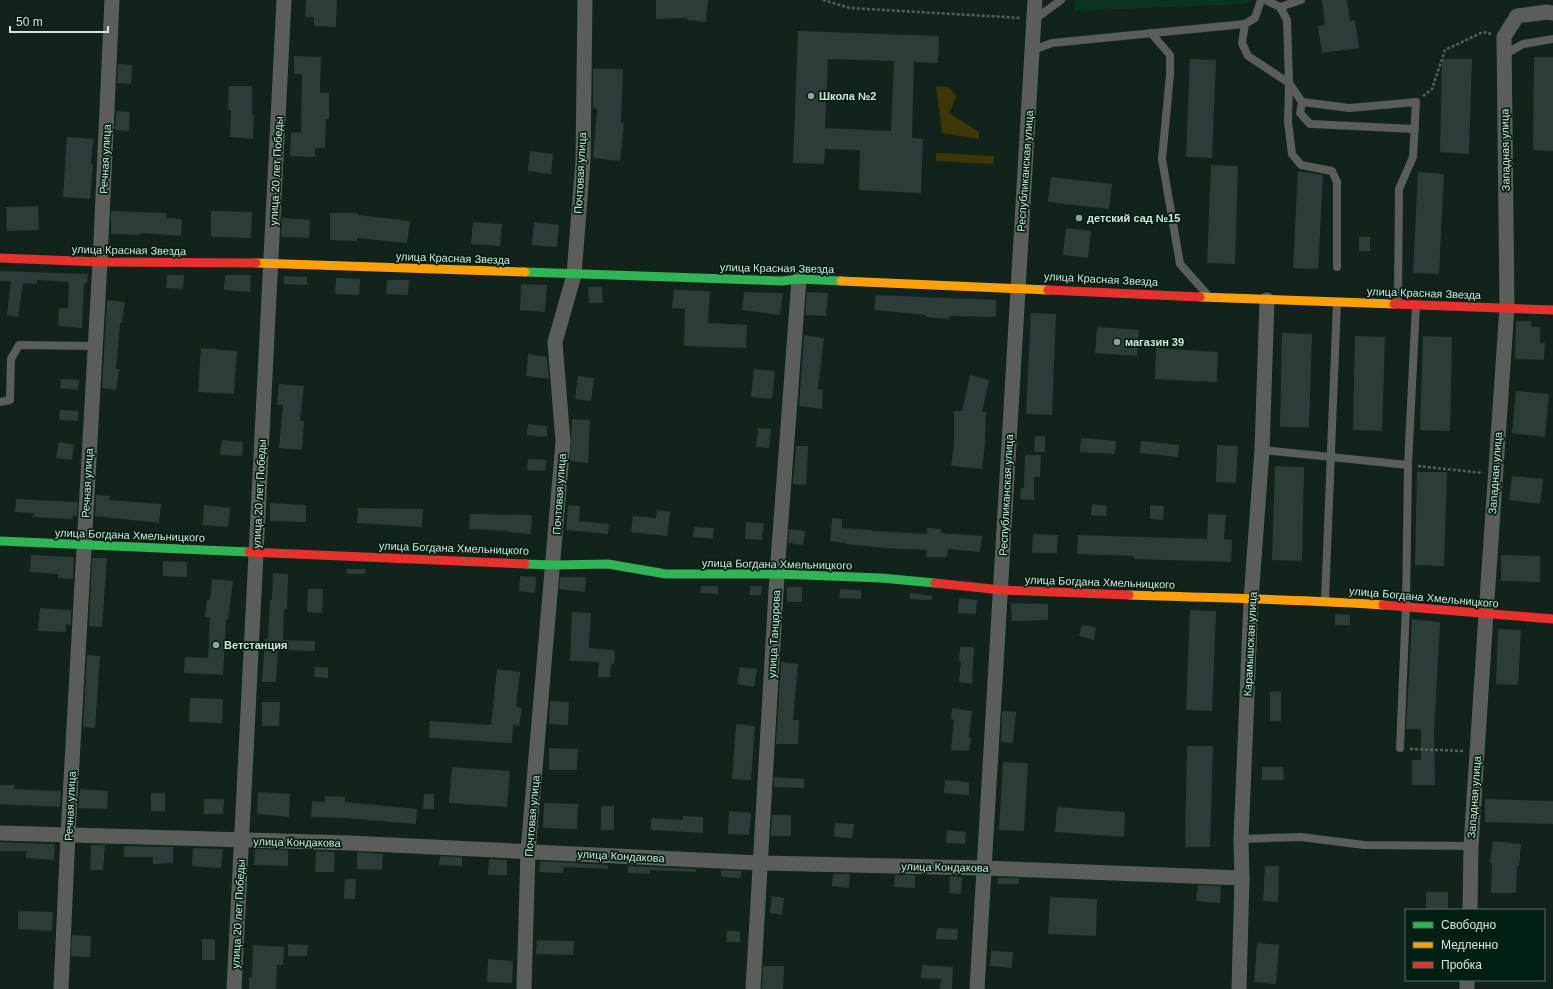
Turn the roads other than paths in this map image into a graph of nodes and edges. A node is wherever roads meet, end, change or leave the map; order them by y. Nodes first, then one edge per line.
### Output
1 (112, 0) edge
2 (284, 0) edge
3 (584, 0) edge
4 (1035, 0) edge
5 (1062, 0) edge
6 (1261, 0) edge
7 (1265, 0) edge
8 (1301, 0) edge
9 (1280, 7) junction
10 (1553, 13) edge
11 (1035, 19) junction
12 (1245, 24) junction
13 (1151, 33) junction
14 (1553, 39) edge
15 (1033, 50) junction
16 (1504, 55) junction
17 (1289, 83) junction
18 (1302, 102) junction
19 (1415, 129) junction
20 (0, 258) edge
21 (100, 262) junction
22 (271, 263) junction
23 (1337, 267) dead end
24 (574, 275) junction
25 (799, 279) junction
26 (1019, 287) junction
27 (1209, 297) junction
28 (1267, 300) junction
29 (1337, 302) junction
30 (1398, 304) junction
31 (1416, 304) junction
32 (1507, 307) junction
33 (1553, 310) edge
34 (95, 346) junction
35 (0, 402) edge
36 (1262, 450) junction
37 (1330, 457) junction
38 (1408, 465) junction
39 (0, 540) edge
40 (84, 545) junction
41 (256, 552) junction
42 (554, 565) junction
43 (777, 574) junction
44 (1001, 590) junction
45 (1251, 600) junction
46 (1325, 601) junction
47 (1406, 606) junction
48 (1486, 614) junction
49 (1553, 619) edge
50 (1400, 748) road end
51 (4, 833) edge
52 (68, 834) junction
53 (1241, 839) junction
54 (242, 840) junction
55 (1471, 846) junction
56 (528, 851) junction
57 (761, 863) junction
58 (983, 868) junction
59 (1242, 878) junction
60 (1470, 909) edge
61 (61, 989) edge
62 (234, 989) edge
63 (524, 989) edge
64 (753, 989) edge
65 (977, 989) edge
66 (1239, 989) edge

1 - 21 street, Речная улица
2 - 22 street, улица 20 лет Победы
3 - 24 street, Почтовая улица
4 - 11 street, Республиканская улица
5 - 11 lane
6 - 12 lane
7 - 9 lane
8 - 9 lane
9 - 17 lane
10 - 16 street, Западная улица
11 - 15 street, Республиканская улица
12 - 13 lane
12 - 17 lane
13 - 15 lane
13 - 27 lane
14 - 16 lane
15 - 26 street, Республиканская улица
16 - 32 street, Западная улица
17 - 18 lane
17 - 23 lane
18 - 19 lane
18 - 19 lane
19 - 30 lane
20 - 21 street, улица Красная Звезда
21 - 22 street, улица Красная Звезда
21 - 34 street, Речная улица
22 - 24 street, улица Красная Звезда
22 - 41 street, улица 20 лет Победы
24 - 25 street, улица Красная Звезда
24 - 42 street, Почтовая улица
25 - 26 street, улица Красная Звезда
25 - 43 street, улица Танцорова
26 - 27 street, улица Красная Звезда
26 - 44 street, Республиканская улица
27 - 28 street, улица Красная Звезда
28 - 29 street, улица Красная Звезда
28 - 36 street, Карамышская улица
29 - 30 street, улица Красная Звезда
29 - 37 lane
30 - 31 street, улица Красная Звезда
31 - 32 street, улица Красная Звезда
31 - 38 lane
32 - 33 street, улица Красная Звезда
32 - 48 street, Западная улица
34 - 35 lane
34 - 40 street, Речная улица
36 - 37 lane
36 - 45 street, Карамышская улица
37 - 38 lane
37 - 46 lane
38 - 47 lane
39 - 40 street, улица Богдана Хмельницкого
40 - 41 street, улица Богдана Хмельницкого
40 - 52 street, Речная улица
41 - 42 street, улица Богдана Хмельницкого
41 - 54 street, улица 20 лет Победы
42 - 43 street, улица Богдана Хмельницкого
42 - 56 street, Почтовая улица
43 - 44 street, улица Богдана Хмельницкого
43 - 57 street, улица Танцорова
44 - 45 street, улица Богдана Хмельницкого
44 - 58 street, Республиканская улица
45 - 46 street, улица Богдана Хмельницкого
45 - 53 street, Карамышская улица
46 - 47 street, улица Богдана Хмельницкого
47 - 48 street, улица Богдана Хмельницкого
47 - 50 lane
48 - 49 street, улица Богдана Хмельницкого
48 - 55 street, Западная улица
51 - 52 street, улица Кондакова
52 - 54 street, улица Кондакова
52 - 61 street, Речная улица
53 - 55 lane
53 - 59 street, Карамышская улица
54 - 56 street, улица Кондакова
54 - 62 street, улица 20 лет Победы
55 - 60 street, Западная улица
56 - 57 street, улица Кондакова
56 - 63 street, Почтовая улица
57 - 58 street, улица Кондакова
57 - 64 street, улица Танцорова
58 - 59 street, улица Кондакова
58 - 65 street, Республиканская улица
59 - 66 street, Карамышская улица

